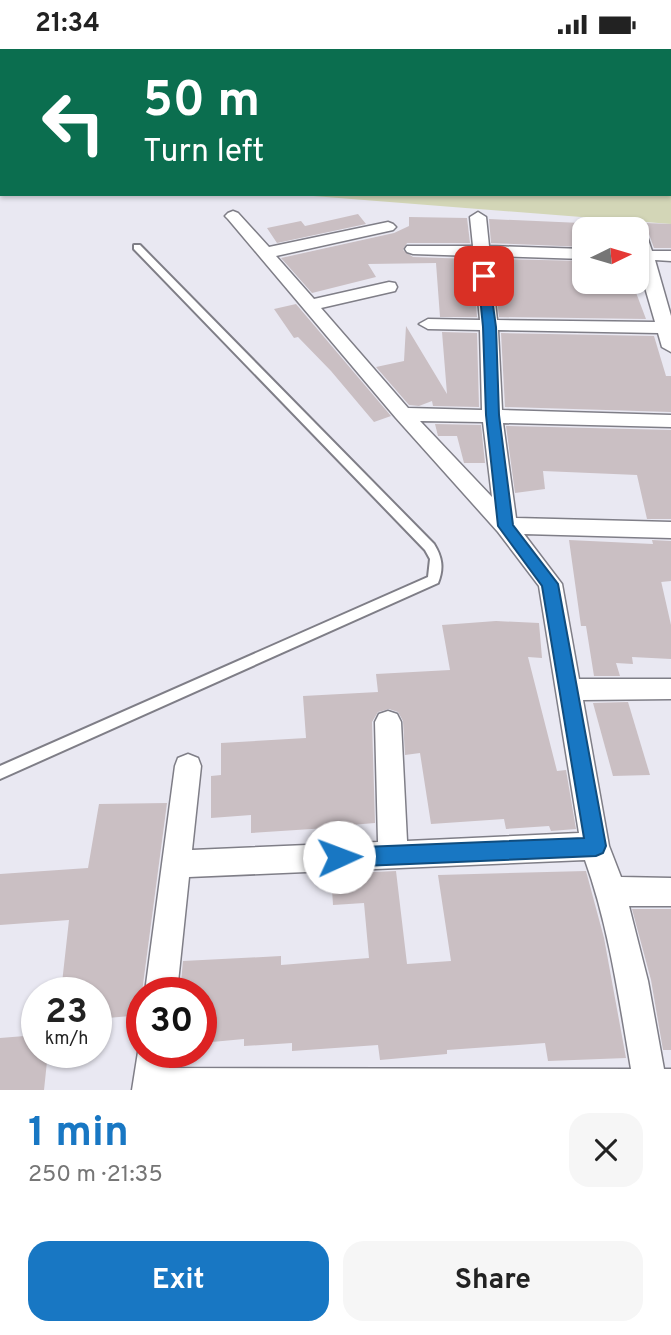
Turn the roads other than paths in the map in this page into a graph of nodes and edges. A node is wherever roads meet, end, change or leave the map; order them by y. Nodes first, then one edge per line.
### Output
1 (233, 216) dead end
2 (478, 217) dead end
3 (388, 226) dead end
4 (137, 247) dead end
5 (412, 249) dead end
6 (481, 251) junction
7 (265, 253) junction
8 (572, 254) edge
9 (649, 255) edge
10 (671, 256) edge
11 (649, 275) edge
12 (390, 287) dead end
13 (310, 305) junction
14 (428, 324) dead end
15 (489, 327) junction
16 (668, 328) edge
17 (671, 347) edge
18 (403, 414) junction
19 (492, 415) junction
20 (671, 421) edge
21 (506, 526) junction
22 (671, 530) edge
23 (671, 689) edge
24 (567, 690) junction
25 (388, 722) dead end
26 (188, 766) dead end
27 (0, 773) edge
28 (596, 846) junction
29 (393, 855) junction
30 (177, 864) junction
31 (611, 891) junction
32 (671, 892) edge
33 (163, 977) edge
34 (152, 1068) edge
35 (657, 1087) edge
36 (149, 1088) edge

1 - 7 street
2 - 6 street
3 - 7 street
4 - 27 lane
5 - 6 street
6 - 8 street
6 - 15 street
7 - 13 street
9 - 10 street
11 - 16 street
12 - 13 street
13 - 18 street
14 - 15 street
15 - 16 street
15 - 19 street
16 - 17 street
18 - 19 street
18 - 21 street
19 - 20 street
19 - 21 street
21 - 22 street
21 - 24 street
23 - 24 street
24 - 28 street
25 - 29 street
26 - 30 street
28 - 29 street
28 - 31 street
29 - 30 street
30 - 33 street
31 - 32 street
31 - 35 street
34 - 36 street
35 - 36 street

